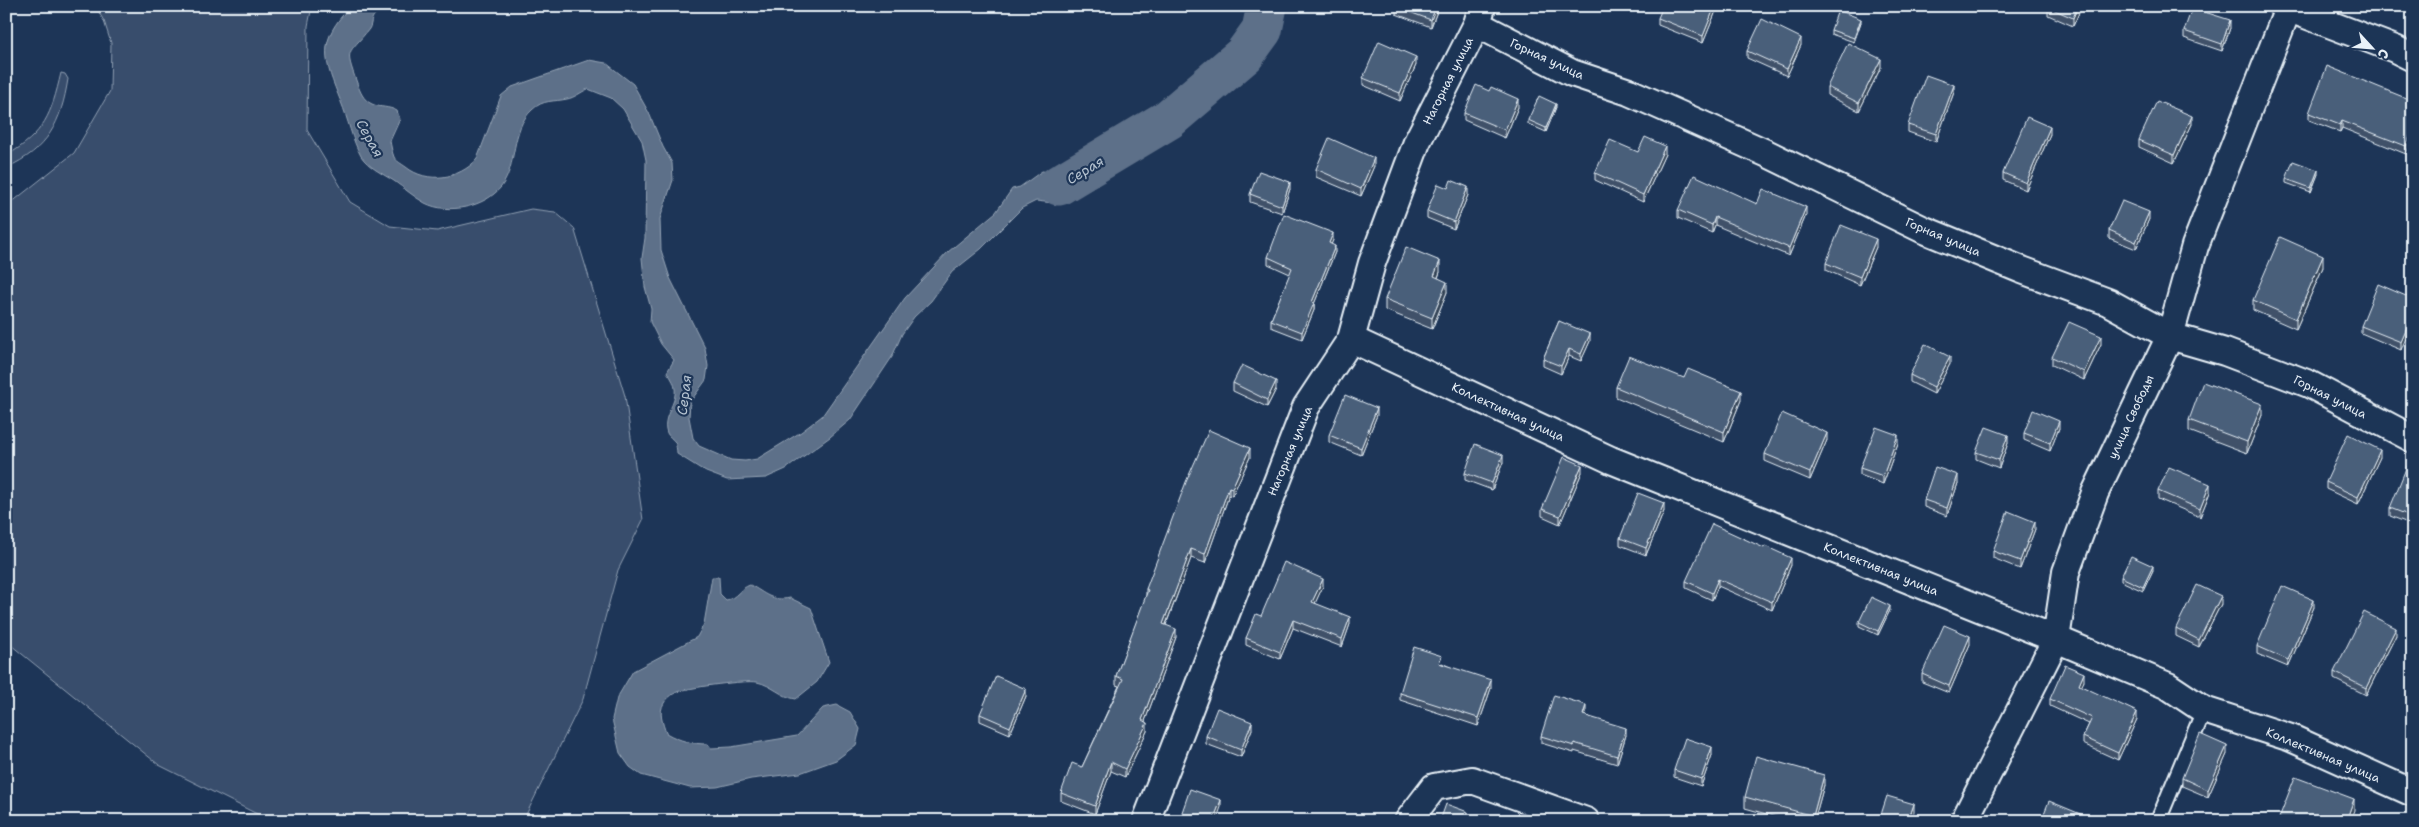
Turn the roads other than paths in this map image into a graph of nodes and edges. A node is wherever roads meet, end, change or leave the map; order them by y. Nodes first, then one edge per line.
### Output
1 (2286, 7) edge
2 (1480, 15) edge
3 (2413, 58) edge
4 (2170, 336) junction
5 (1351, 339) junction
6 (2413, 439) edge
7 (2056, 639) junction
8 (2204, 710) junction
9 (2413, 793) edge
10 (1146, 821) edge
11 (1408, 821) edge
12 (1586, 821) edge
13 (1964, 821) edge
14 (2158, 821) edge

1 - 3 street
1 - 4 street, улица Свободы
2 - 4 street, Горная улица
2 - 5 street, Нагорная улица
4 - 6 street, Горная улица
4 - 7 street, улица Свободы
5 - 7 street, Коллективная улица
5 - 10 street, Нагорная улица
7 - 8 street, Коллективная улица
7 - 13 street, улица Свободы
8 - 9 street, Коллективная улица
8 - 14 lane
11 - 12 street

